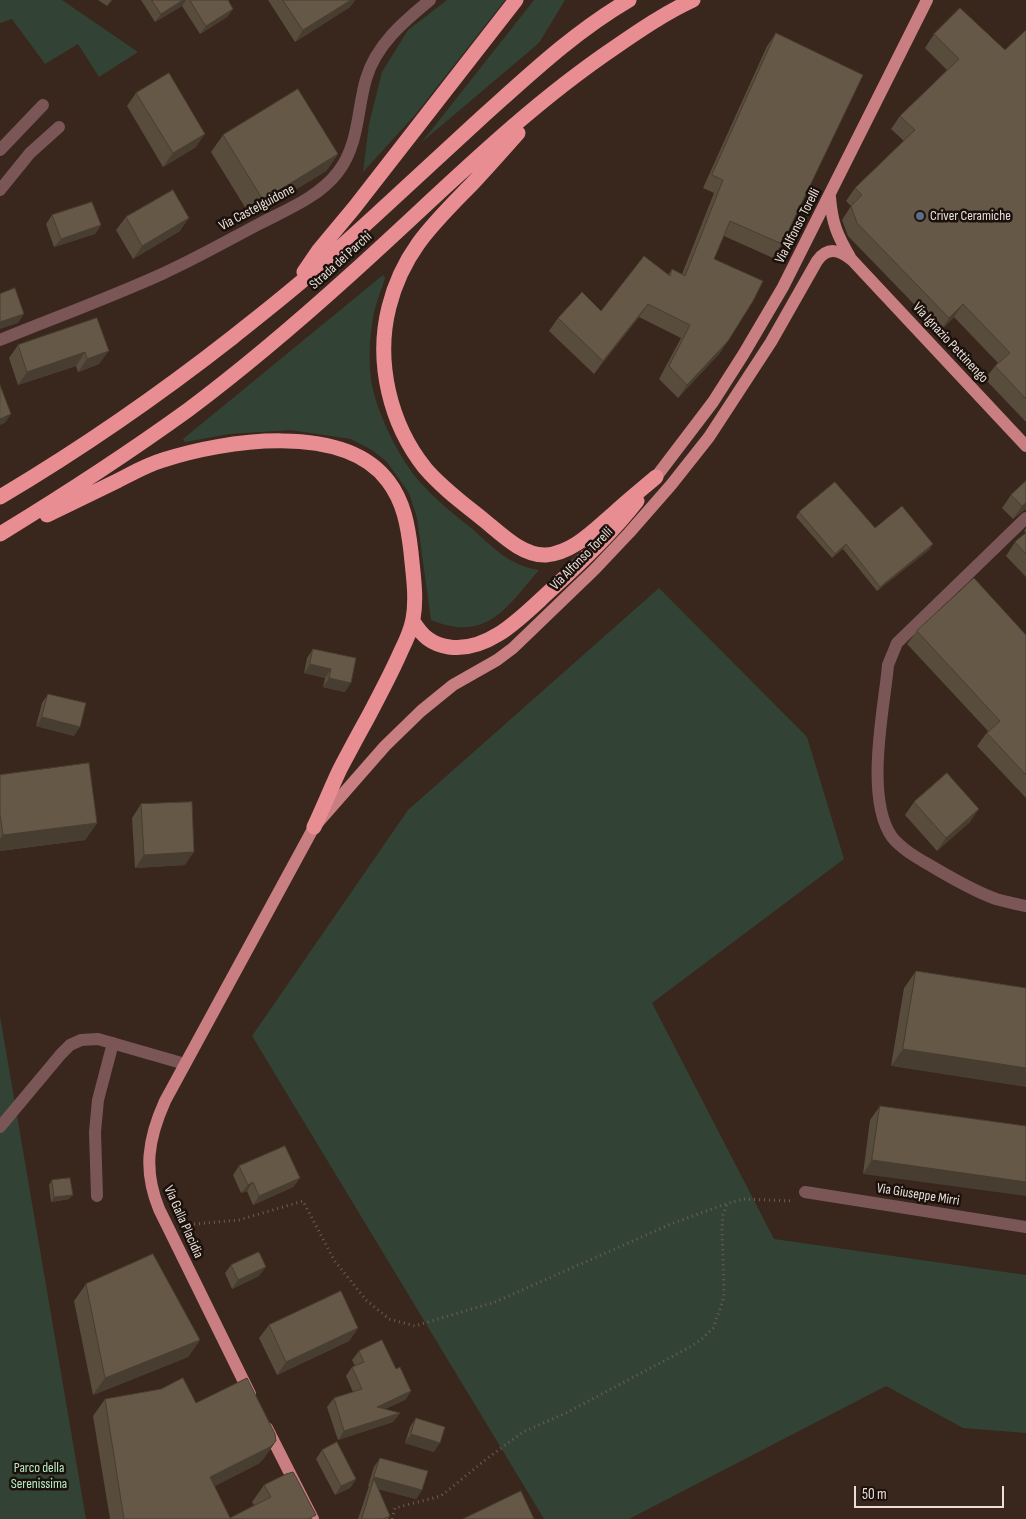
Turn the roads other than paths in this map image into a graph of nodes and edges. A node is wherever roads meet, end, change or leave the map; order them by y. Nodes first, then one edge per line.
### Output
1 (430, 0) edge
2 (516, 0) edge
3 (629, 0) edge
4 (693, 0) edge
5 (927, 0) edge
6 (558, 88) junction
7 (43, 105) dead end
8 (59, 127) dead end
9 (0, 150) edge
10 (0, 190) edge
11 (830, 194) junction
12 (852, 260) junction
13 (816, 261) joint
14 (297, 284) junction
15 (0, 340) edge
16 (1026, 446) edge
17 (656, 477) junction
18 (0, 497) edge
19 (1026, 518) edge
20 (0, 535) edge
21 (413, 621) junction
22 (314, 827) junction
23 (1026, 906) edge
24 (113, 1043) junction
25 (185, 1064) junction
26 (0, 1127) edge
27 (805, 1192) road end
28 (97, 1196) dead end
29 (1026, 1227) edge
30 (313, 1519) edge

1 - 15 street, Via Castelguidone
2 - 14 highway
3 - 14 highway, Strada dei Parchi
4 - 6 highway, Strada dei Parchi
5 - 11 main road, Via Alfonso Torelli
6 - 17 highway
6 - 20 highway, Strada dei Parchi
7 - 9 street
8 - 10 street
11 - 12 main road, Via Ignazio Pettinengo
11 - 17 main road, Via Alfonso Torelli
12 - 13 main road, Via Ignazio Pettinengo
12 - 16 main road, Via Ignazio Pettinengo
13 - 22 main road, Via Alfonso Torelli
14 - 18 highway, Strada dei Parchi
17 - 21 highway
19 - 23 street
20 - 21 highway
21 - 22 highway
22 - 25 main road, Via Galla Placidia
24 - 25 street
24 - 26 street
24 - 28 street
25 - 30 main road, Via Galla Placidia
27 - 29 street, Via Giuseppe Mirri

